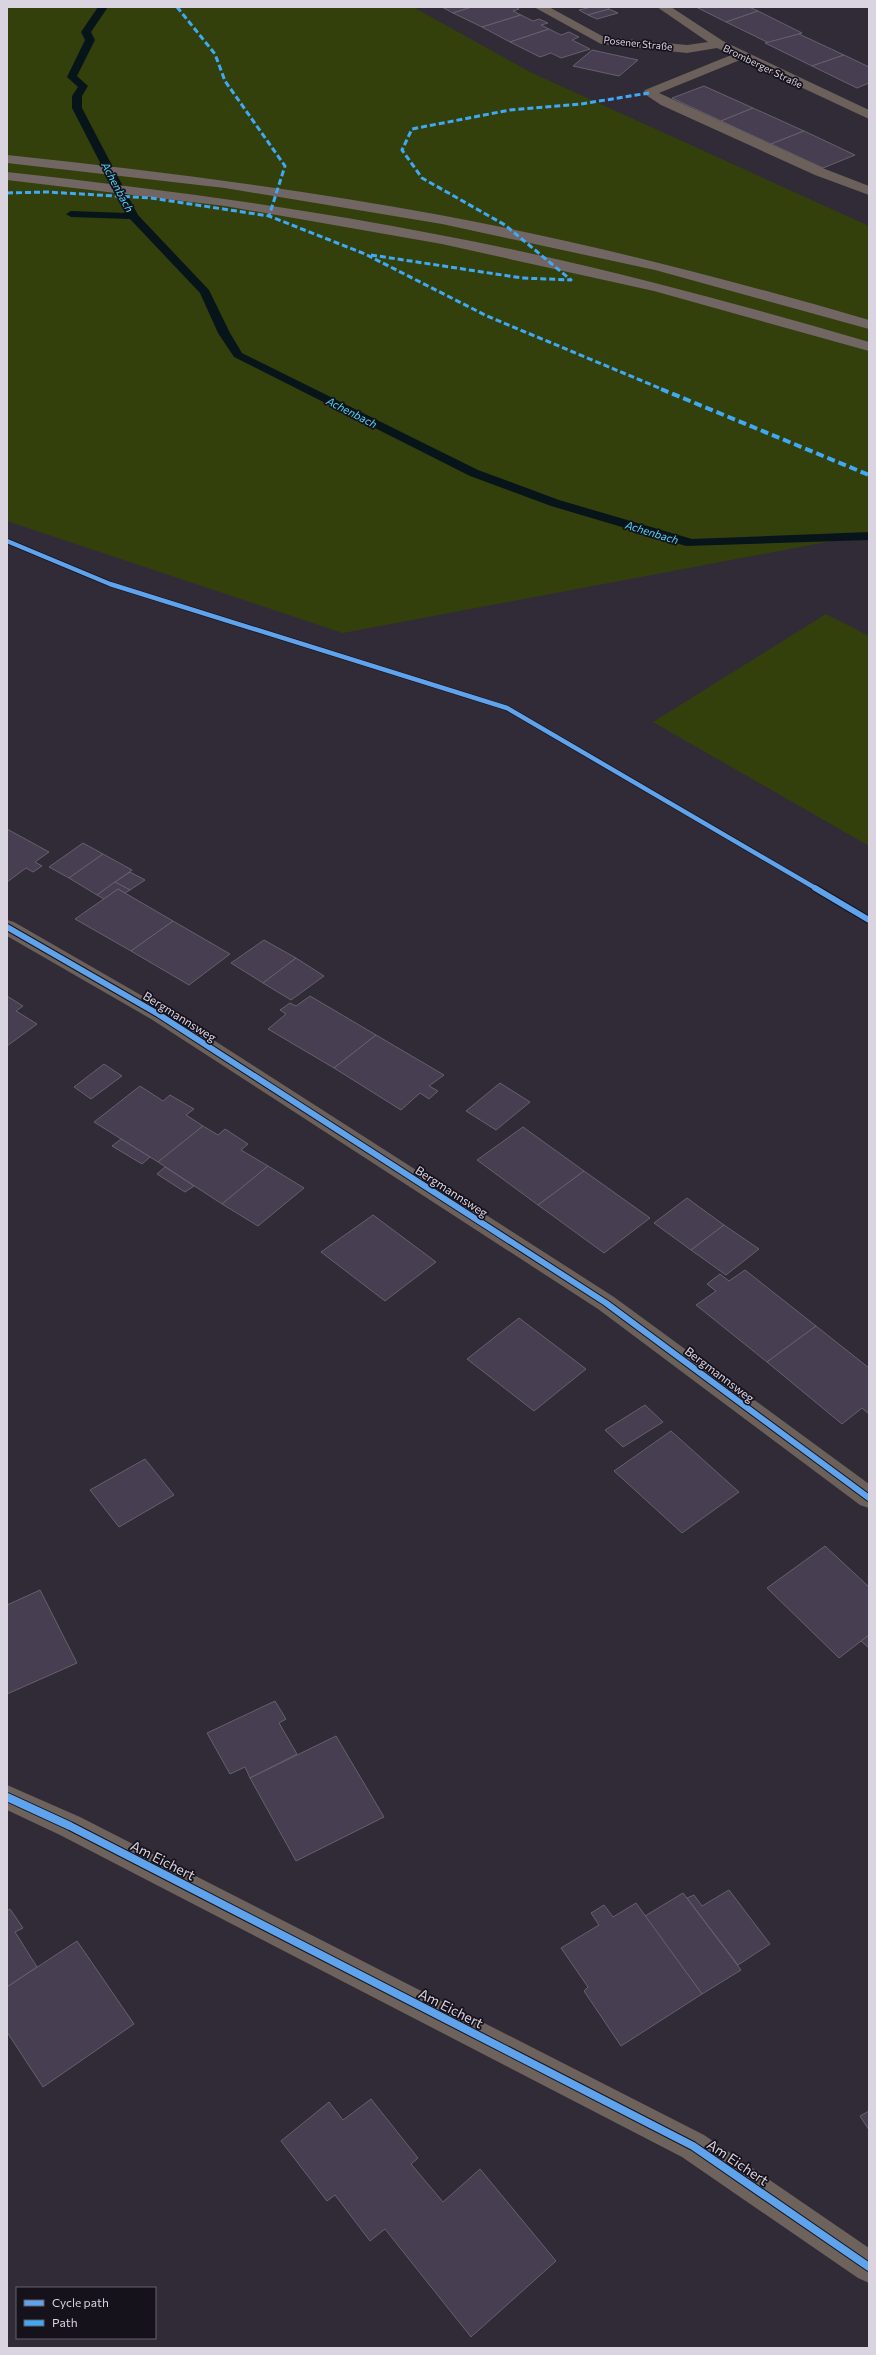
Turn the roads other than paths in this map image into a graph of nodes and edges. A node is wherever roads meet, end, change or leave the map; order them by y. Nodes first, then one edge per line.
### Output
1 (540, 7) edge
2 (663, 7) edge
3 (718, 44) junction
4 (741, 55) junction
5 (869, 115) edge
6 (7, 159) edge
7 (7, 176) edge
8 (869, 191) edge
9 (869, 324) edge
10 (869, 347) edge
11 (7, 927) edge
12 (869, 1498) edge
13 (7, 1797) edge
14 (869, 2267) edge

1 - 3 street, Posener Straße
2 - 3 street, Bromberger Straße
3 - 4 street, Bromberger Straße
4 - 5 street, Bromberger Straße
4 - 8 street
6 - 9 highway
7 - 10 highway
11 - 12 street, Bergmannsweg
13 - 14 street, Am Eichert

